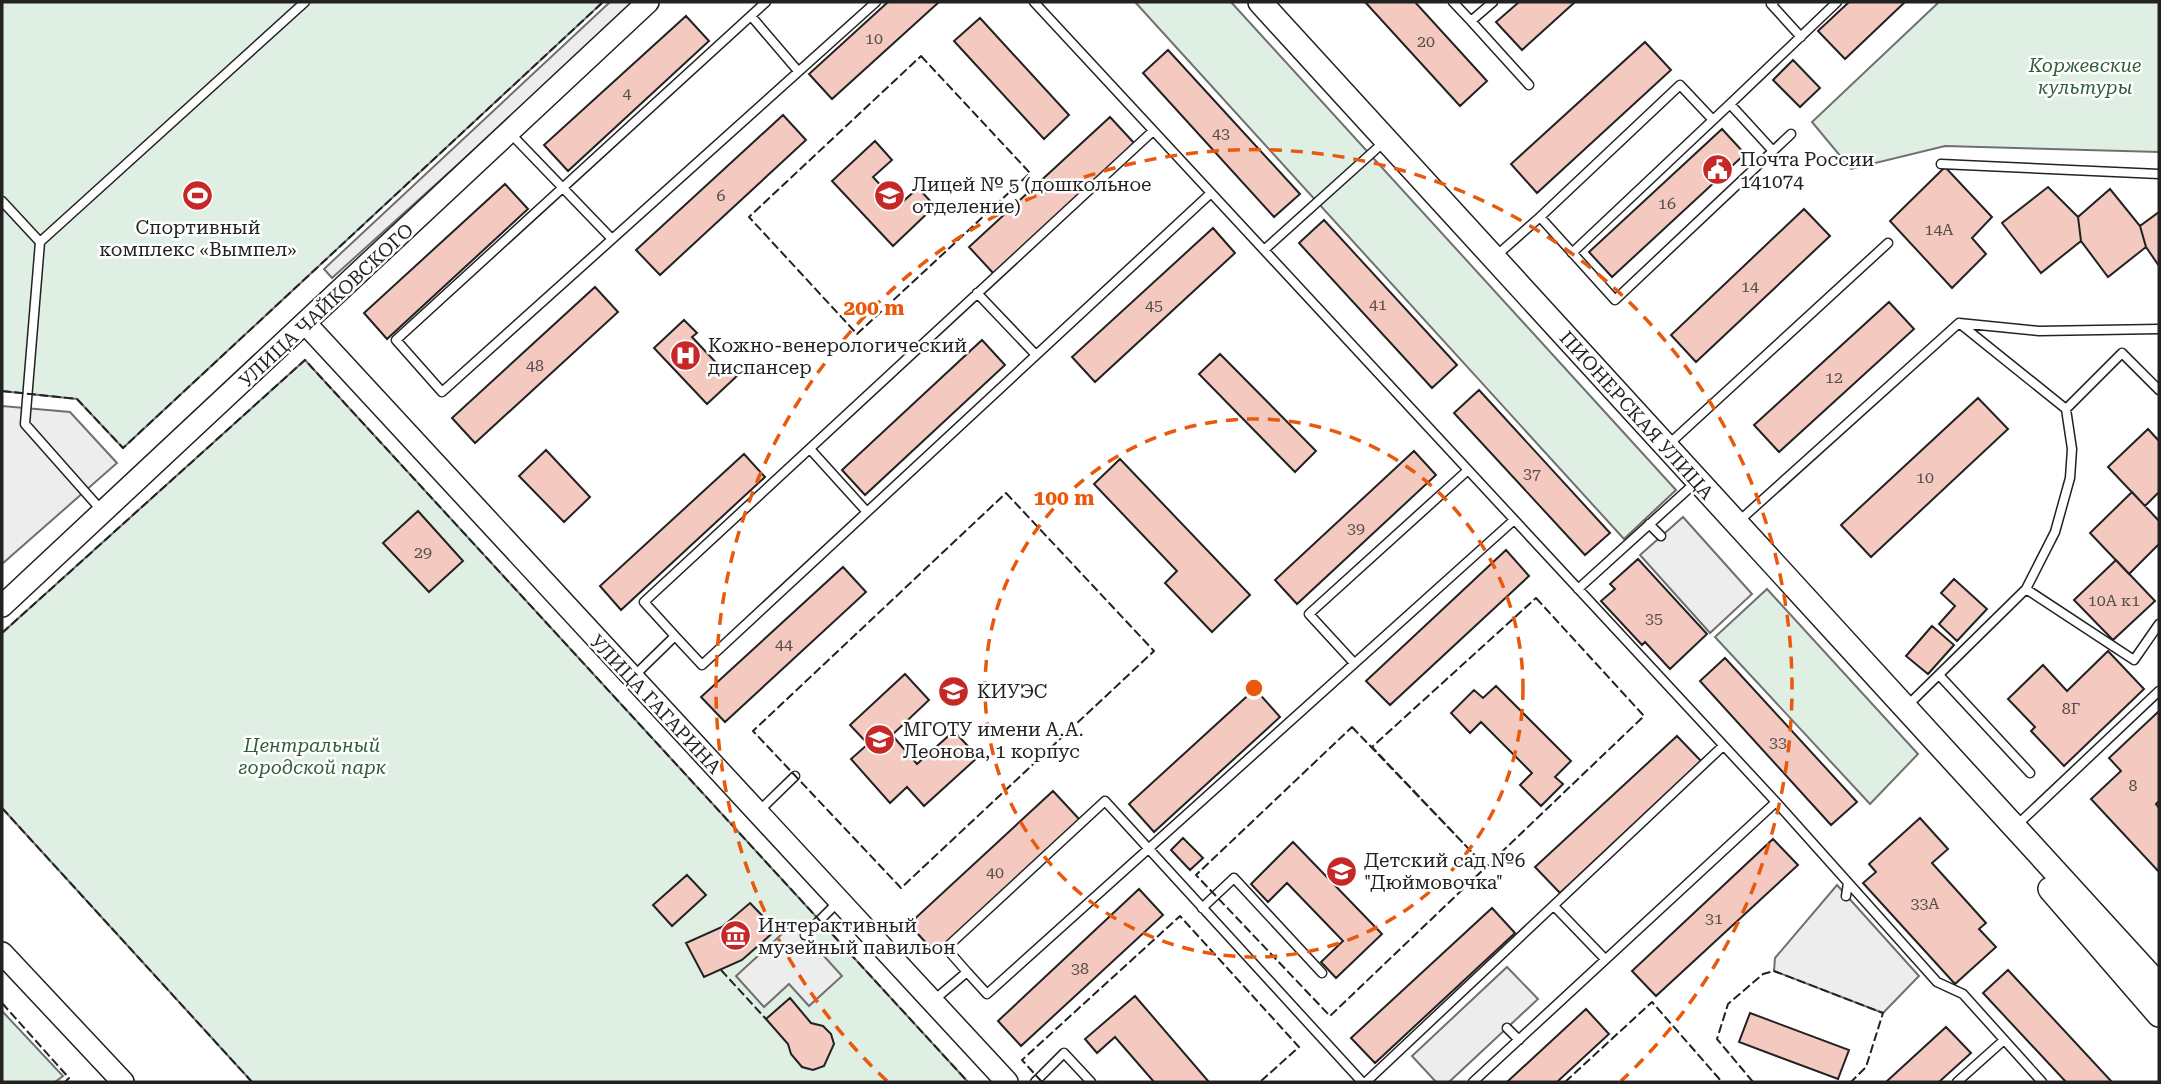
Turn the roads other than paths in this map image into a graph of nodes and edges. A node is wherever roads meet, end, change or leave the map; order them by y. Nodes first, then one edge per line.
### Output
1 (304, 2) edge
2 (648, 2) edge
3 (766, 2) edge
4 (876, 2) edge
5 (1034, 2) edge
6 (1261, 2) edge
7 (1453, 2) edge
8 (1493, 2) edge
9 (1774, 2) edge
10 (1837, 2) edge
11 (751, 16) junction
12 (1471, 22) junction
13 (1801, 37) junction
14 (799, 71) junction
15 (1530, 85) dead end
16 (1730, 104) junction
17 (1713, 120) junction
18 (1153, 131) junction
19 (509, 132) junction
20 (1791, 134) dead end
21 (1386, 139) junction
22 (1773, 151) junction
23 (1941, 164) dead end
24 (2159, 174) edge
25 (563, 188) junction
26 (1211, 194) junction
27 (2, 201) edge
28 (1540, 217) junction
29 (612, 239) junction
30 (40, 242) junction
31 (1888, 243) dead end
32 (1264, 250) junction
33 (1572, 253) junction
34 (1494, 258) junction
35 (977, 293) junction
36 (1959, 323) junction
37 (306, 324) junction
38 (2159, 329) edge
39 (1036, 355) junction
40 (2159, 390) edge
41 (2066, 409) junction
42 (1667, 446) junction
43 (810, 449) junction
44 (1468, 470) junction
45 (1697, 481) junction
46 (867, 512) junction
47 (104, 513) junction
48 (1514, 520) junction
49 (1649, 524) junction
50 (1736, 524) junction
51 (1661, 537) dead end
52 (1578, 589) junction
53 (2026, 589) junction
54 (2, 606) edge
55 (2159, 624) edge
56 (675, 636) junction
57 (1354, 663) junction
58 (1939, 675) junction
59 (631, 678) junction
60 (2159, 691) edge
61 (1905, 709) junction
62 (1723, 746) junction
63 (2031, 774) dead end
64 (795, 776) dead end
65 (1776, 802) junction
66 (757, 813) junction
67 (2014, 828) junction
68 (1148, 849) junction
69 (1848, 883) junction
70 (1846, 896) dead end
71 (839, 901) junction
72 (1553, 906) junction
73 (1202, 908) junction
74 (805, 935) dead end
75 (2, 953) edge
76 (1605, 959) junction
77 (967, 972) junction
78 (1322, 973) dead end
79 (2159, 985) edge
80 (932, 1002) junction
81 (2159, 1015) edge
82 (1507, 1028) dead end
83 (1519, 1040) junction
84 (2004, 1040) junction
85 (112, 1078) edge
86 (1007, 1082) edge
87 (1035, 1082) edge
88 (1091, 1082) edge
89 (1364, 1082) edge
90 (1473, 1082) edge
91 (1957, 1082) edge
92 (2042, 1082) edge

1 - 30 lane
2 - 19 street, УЛИЦА ЧАЙКОВСКОГО
3 - 11 lane
4 - 14 lane
5 - 18 lane
6 - 21 main road, ПИОНЕРСКАЯ УЛИЦА
7 - 12 lane
8 - 12 lane
9 - 13 lane
10 - 13 lane
11 - 14 lane
11 - 25 lane
12 - 15 lane
13 - 16 lane
14 - 29 lane
16 - 17 lane
16 - 22 lane
17 - 28 lane
17 - 33 lane
18 - 26 lane
18 - 35 lane
19 - 25 lane
19 - 37 street, УЛИЦА ЧАЙКОВСКОГО
20 - 22 lane
21 - 32 lane
21 - 34 main road, ПИОНЕРСКАЯ УЛИЦА
22 - 33 lane
23 - 24 lane
25 - 29 lane
25 - 29 lane
26 - 32 lane
26 - 39 lane
27 - 30 lane
28 - 33 lane
28 - 34 lane
30 - 47 lane
31 - 42 lane
32 - 44 lane
34 - 42 main road, ПИОНЕРСКАЯ УЛИЦА
35 - 39 lane
35 - 43 lane
36 - 38 lane
36 - 41 lane
36 - 50 lane
37 - 47 street, УЛИЦА ЧАЙКОВСКОГО
37 - 59 street, УЛИЦА ГАГАРИНА
39 - 46 lane
40 - 41 lane
41 - 53 lane
42 - 45 main road, ПИОНЕРСКАЯ УЛИЦА
43 - 46 lane
43 - 56 lane
44 - 48 lane
44 - 57 lane
45 - 49 lane
45 - 50 main road, ПИОНЕРСКАЯ УЛИЦА
46 - 56 lane
47 - 54 street, УЛИЦА ЧАЙКОВСКОГО
48 - 52 lane
48 - 57 lane
49 - 51 lane
49 - 52 lane
50 - 61 main road, ПИОНЕРСКАЯ УЛИЦА
52 - 62 lane
53 - 55 lane
53 - 58 lane
56 - 59 lane
57 - 68 lane
58 - 61 lane
58 - 63 lane
59 - 66 street, УЛИЦА ГАГАРИНА
60 - 67 lane
61 - 67 main road, ПИОНЕРСКАЯ УЛИЦА
62 - 65 lane
62 - 72 lane
64 - 66 lane
65 - 69 lane
65 - 76 lane
66 - 71 street, УЛИЦА ГАГАРИНА
67 - 79 main road, ПИОНЕРСКАЯ УЛИЦА
67 - 81 main road, ПИОНЕРСКАЯ УЛИЦА
68 - 73 lane
68 - 77 lane
68 - 77 lane
69 - 70 lane
69 - 84 lane
71 - 74 lane
71 - 80 street, УЛИЦА ГАГАРИНА
72 - 76 lane
72 - 89 lane
73 - 78 lane
73 - 89 lane
75 - 85 street
76 - 83 lane
77 - 80 lane
80 - 86 street, УЛИЦА ГАГАРИНА
82 - 83 lane
83 - 90 lane
84 - 91 lane
84 - 92 lane
87 - 88 lane

